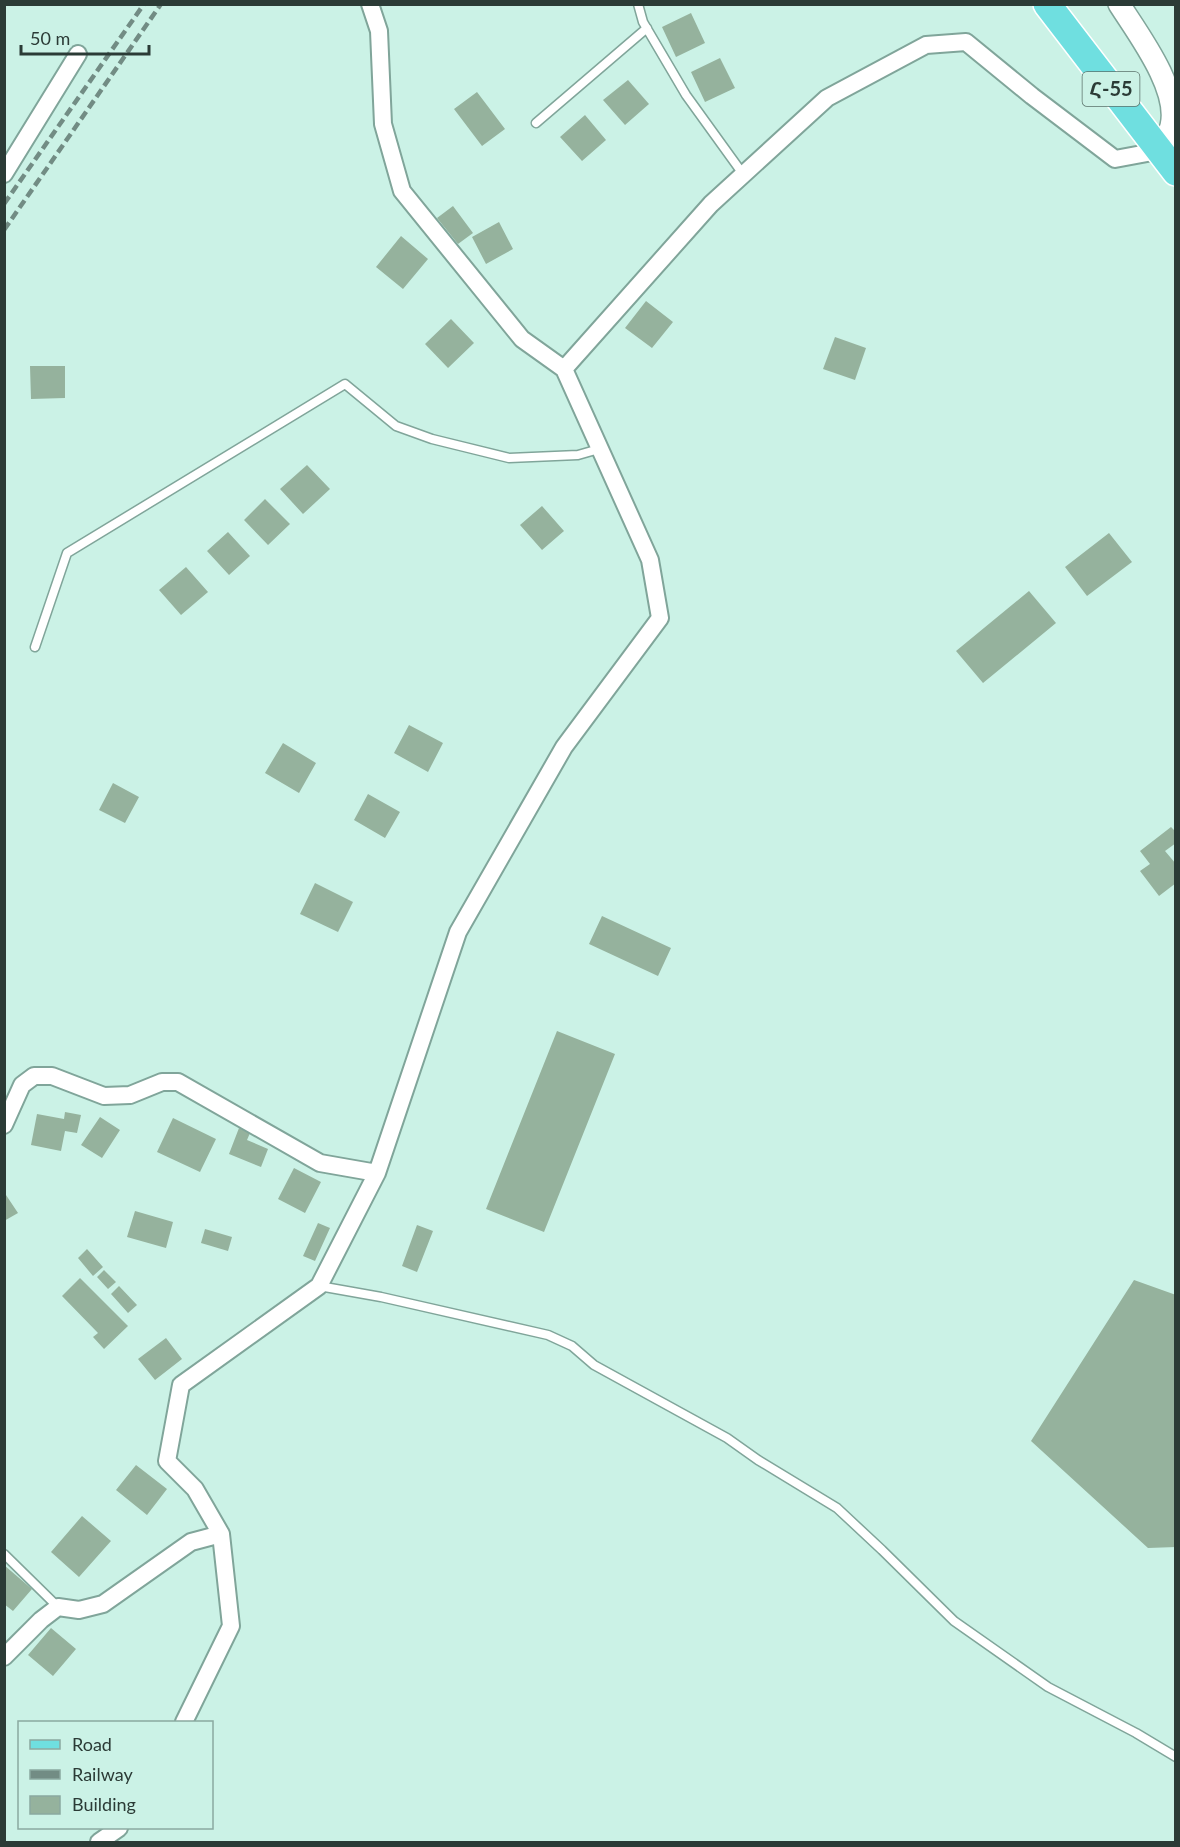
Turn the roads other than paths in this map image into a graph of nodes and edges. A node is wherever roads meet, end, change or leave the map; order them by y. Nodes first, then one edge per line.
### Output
1 (370, 4) edge
2 (638, 4) edge
3 (1047, 4) edge
4 (1119, 4) edge
5 (647, 28) junction
6 (78, 54) dead end
7 (536, 123) dead end
8 (1158, 151) junction
9 (1176, 172) edge
10 (4, 174) edge
11 (743, 174) junction
12 (564, 369) junction
13 (599, 449) junction
14 (35, 647) dead end
15 (4, 1125) edge
16 (377, 1173) junction
17 (319, 1286) junction
18 (221, 1534) junction
19 (4, 1554) edge
20 (58, 1607) junction
21 (4, 1657) edge
22 (184, 1721) edge
23 (1176, 1757) edge
24 (116, 1829) edge
25 (99, 1842) edge

1 - 12 street
2 - 5 lane
3 - 8 main road, Հ-55
4 - 8 street
5 - 7 lane
5 - 11 lane
6 - 10 street
8 - 9 main road, Հ-55
8 - 11 street
11 - 12 street
12 - 13 street
13 - 14 lane
13 - 16 street
15 - 16 street
16 - 17 street
17 - 18 street
17 - 23 lane
18 - 20 street
18 - 22 street
19 - 20 lane
20 - 21 street
24 - 25 street

